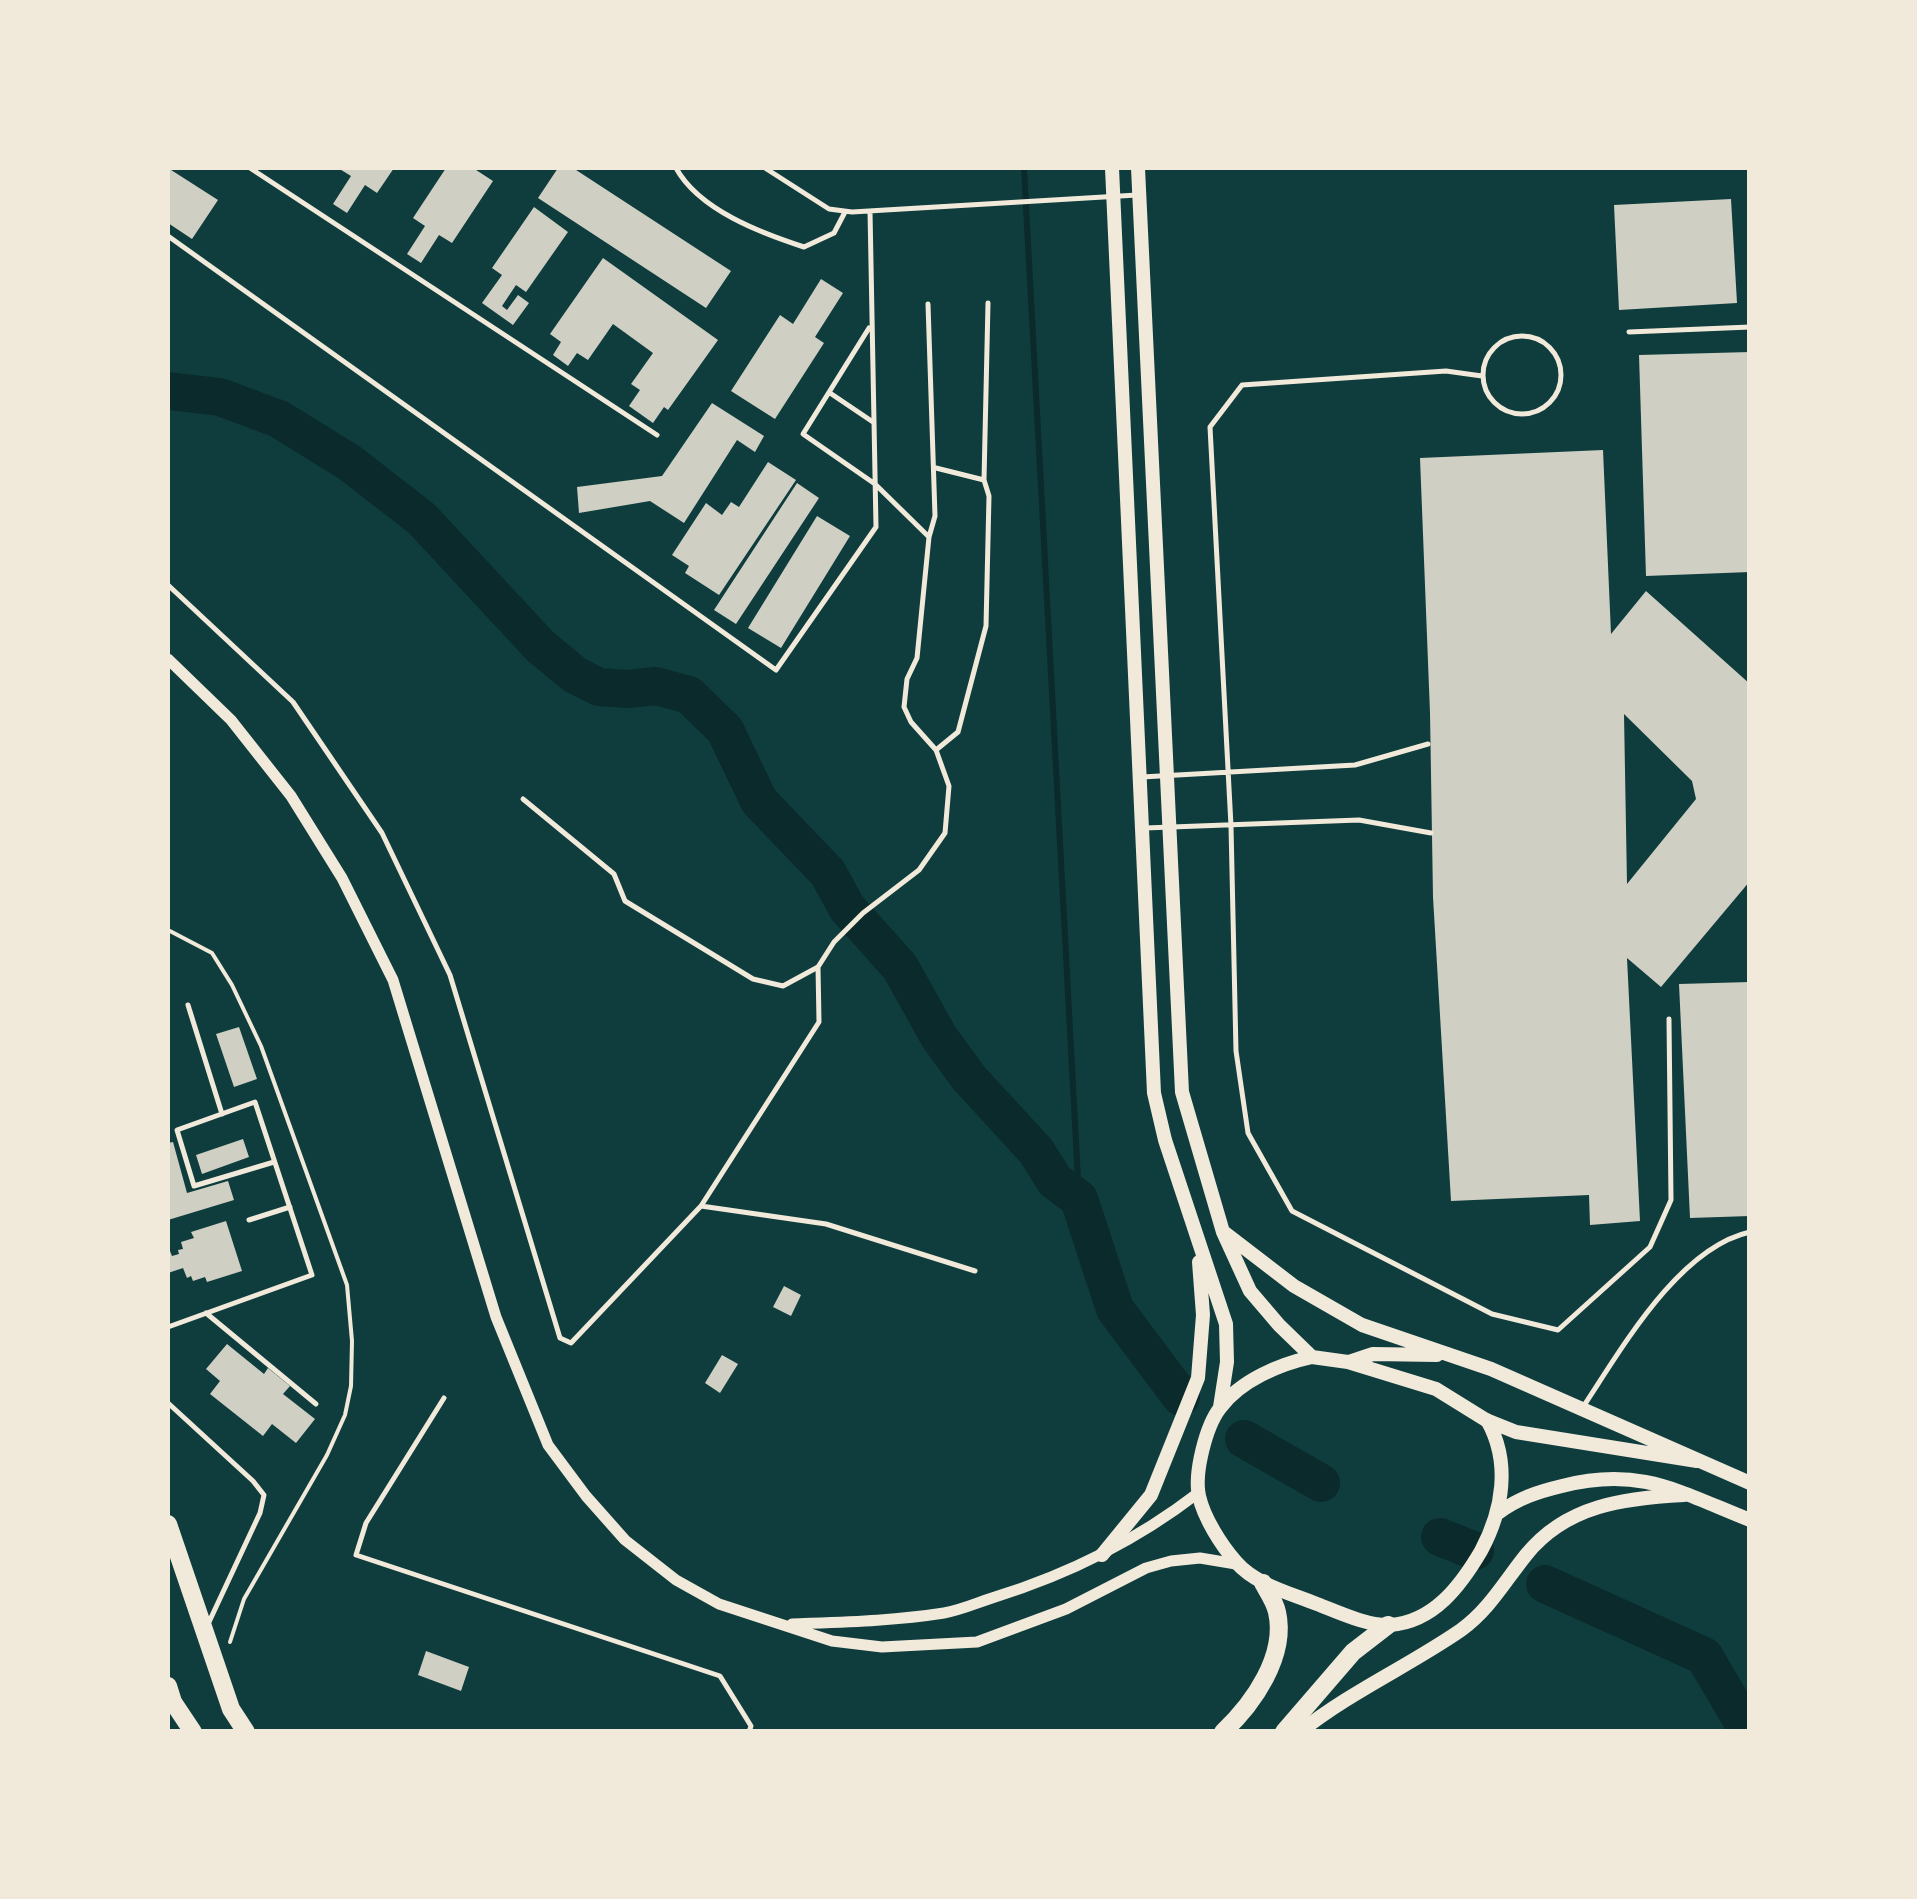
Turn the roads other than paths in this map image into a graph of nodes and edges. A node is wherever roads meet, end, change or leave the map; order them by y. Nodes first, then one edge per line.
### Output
1 (250, 168) edge
2 (676, 168) edge
3 (768, 168) edge
4 (1112, 168) edge
5 (1138, 168) edge
6 (1140, 195) junction
7 (1113, 196) junction
8 (870, 211) junction
9 (845, 212) junction
10 (168, 236) edge
11 (988, 303) dead end
12 (928, 304) dead end
13 (870, 326) junction
14 (1750, 327) edge
15 (1629, 332) dead end
16 (1482, 376) junction
17 (830, 393) junction
18 (873, 422) junction
19 (657, 435) dead end
20 (936, 468) junction
21 (984, 480) junction
22 (874, 484) junction
23 (929, 537) junction
24 (168, 585) edge
25 (168, 659) edge
26 (1428, 744) dead end
27 (936, 750) junction
28 (1228, 772) junction
29 (1166, 776) junction
30 (1138, 777) junction
31 (522, 799) dead end
32 (1231, 826) junction
33 (1140, 828) junction
34 (1168, 828) junction
35 (1430, 833) dead end
36 (818, 967) junction
37 (188, 1005) dead end
38 (1669, 1019) dead end
39 (222, 1114) junction
40 (274, 1162) junction
41 (701, 1206) junction
42 (290, 1207) junction
43 (249, 1220) dead end
44 (1223, 1232) junction
45 (1750, 1232) edge
46 (1198, 1237) junction
47 (975, 1271) dead end
48 (206, 1313) junction
49 (168, 1327) edge
50 (1448, 1355) junction
51 (1312, 1356) junction
52 (1348, 1362) junction
53 (444, 1398) dead end
54 (168, 1403) edge
55 (316, 1404) dead end
56 (1220, 1407) junction
57 (1581, 1410) junction
58 (1486, 1420) junction
59 (1696, 1460) junction
60 (1750, 1483) edge
61 (1198, 1493) junction
62 (1684, 1494) junction
63 (1498, 1514) junction
64 (1750, 1520) edge
65 (168, 1524) edge
66 (1102, 1554) junction
67 (1236, 1564) junction
68 (1263, 1583) junction
69 (782, 1624) junction
70 (1388, 1625) junction
71 (204, 1631) junction
72 (168, 1686) edge
73 (193, 1732) edge
74 (246, 1732) edge
75 (749, 1732) edge
76 (1223, 1732) edge
77 (1284, 1732) edge
78 (1300, 1732) edge

1 - 19 lane
2 - 9 lane
3 - 9 lane
4 - 7 main road
5 - 6 main road
6 - 7 lane
6 - 29 main road
7 - 8 lane
7 - 30 main road
8 - 9 lane
8 - 13 lane
10 - 22 lane
11 - 21 lane
12 - 20 lane
13 - 17 lane
13 - 18 lane
14 - 15 lane
16 - 16 lane
16 - 28 lane
17 - 18 lane
17 - 22 lane
18 - 22 lane
20 - 21 lane
20 - 23 lane
21 - 27 lane
22 - 23 lane
23 - 27 lane
24 - 41 lane
25 - 69 street
26 - 28 lane
27 - 36 lane
28 - 29 lane
28 - 32 lane
29 - 30 lane
29 - 34 main road
30 - 33 main road
31 - 36 lane
32 - 34 lane
32 - 35 lane
32 - 38 lane
33 - 34 lane
33 - 46 main road
34 - 44 main road
36 - 41 lane
37 - 39 lane
39 - 40 lane
39 - 40 lane
40 - 42 lane
41 - 47 lane
42 - 43 lane
42 - 48 lane
44 - 50 main road
44 - 51 main road
45 - 57 lane
46 - 56 main road
46 - 66 main road
48 - 49 lane
48 - 55 lane
50 - 52 main road
50 - 57 main road
51 - 52 main road
51 - 56 main road
52 - 58 main road
53 - 75 lane
54 - 71 lane
56 - 61 main road
57 - 59 main road
58 - 59 main road
58 - 63 main road
59 - 60 main road
61 - 66 street
61 - 67 main road
62 - 63 main road
62 - 64 main road
62 - 78 main road
63 - 70 main road
65 - 71 highway
66 - 69 street
67 - 68 main road
67 - 69 street
68 - 70 main road
68 - 76 highway
70 - 77 highway
71 - 74 highway
72 - 73 highway

